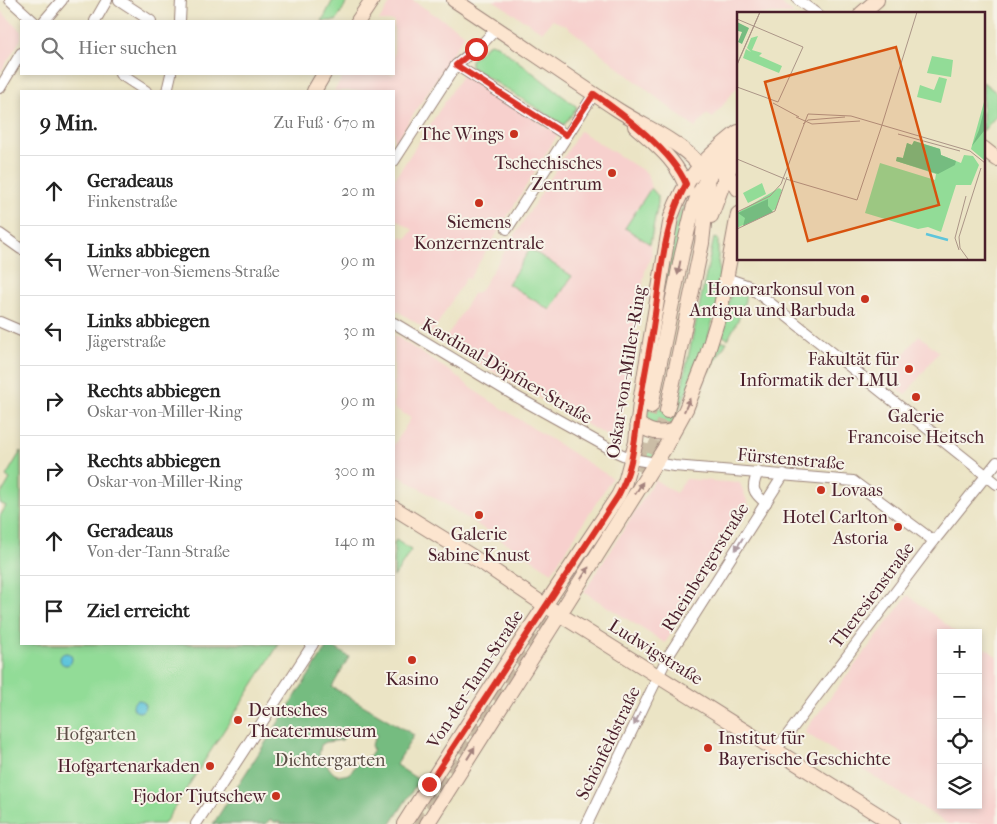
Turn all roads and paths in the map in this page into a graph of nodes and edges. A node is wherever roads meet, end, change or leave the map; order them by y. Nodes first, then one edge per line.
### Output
1 (10, 0) edge
2 (62, 0) edge
3 (107, 0) edge
4 (119, 0) edge
5 (181, 0) edge
6 (372, 0) edge
7 (454, 0) edge
8 (798, 0) edge
9 (878, 0) edge
10 (812, 12) edge
11 (863, 12) edge
12 (871, 12) edge
13 (31, 20) edge
14 (45, 20) edge
15 (96, 20) edge
16 (149, 20) edge
17 (180, 20) edge
18 (359, 20) edge
19 (497, 28) junction
20 (20, 55) edge
21 (456, 65) junction
22 (122, 75) edge
23 (171, 75) edge
24 (323, 75) edge
25 (0, 88) edge
26 (144, 90) edge
27 (167, 90) edge
28 (315, 90) edge
29 (594, 94) junction
30 (620, 111) junction
31 (737, 133) edge
32 (566, 135) junction
33 (737, 139) edge
34 (984, 149) edge
35 (737, 156) edge
36 (395, 159) edge
37 (997, 159) edge
38 (712, 166) junction
39 (707, 179) junction
40 (686, 184) junction
41 (737, 187) edge
42 (737, 219) edge
43 (690, 220) junction
44 (507, 229) dead end
45 (702, 243) junction
46 (726, 278) junction
47 (0, 322) edge
48 (395, 325) edge
49 (20, 331) edge
50 (651, 406) tunnel mouth
51 (667, 411) tunnel mouth
52 (637, 423) junction
53 (674, 430) junction
54 (632, 459) junction
55 (997, 462) edge
56 (655, 463) junction
57 (758, 472) junction
58 (784, 474) junction
59 (986, 476) junction
60 (997, 484) edge
61 (766, 503) junction
62 (395, 513) edge
63 (934, 541) junction
64 (545, 605) junction
65 (559, 614) junction
66 (312, 645) edge
67 (658, 675) junction
68 (776, 750) junction
69 (417, 802) junction
70 (430, 820) edge
71 (196, 824) edge
72 (404, 824) edge
73 (587, 824) edge
74 (893, 824) edge

1 - 13 street
2 - 14 street
3 - 15 street
4 - 16 street
5 - 17 street
6 - 18 main road
7 - 19 main road, Oskar-von-Miller-Ring
8 - 10 street
9 - 11 main road
9 - 12 main road
19 - 21 street
19 - 29 main road, Oskar-von-Miller-Ring
20 - 25 street
21 - 32 street
21 - 36 street
22 - 26 street
23 - 27 street
24 - 28 main road
29 - 30 main road, Oskar-von-Miller-Ring
29 - 32 street
30 - 38 main road, Oskar-von-Miller-Ring
30 - 40 main road, Oskar-von-Miller-Ring
31 - 38 main road
32 - 44 street
33 - 38 main road
34 - 37 main road
35 - 38 main road
38 - 39 main road, Oskar-von-Miller-Ring
38 - 40 main road, Oskar-von-Miller-Ring
38 - 41 main road
38 - 45 main road
39 - 43 main road, Oskar-von-Miller-Ring
39 - 45 main road
40 - 43 main road, Oskar-von-Miller-Ring
40 - 52 main road, Oskar-von-Miller-Ring
42 - 46 main road
43 -> 50 main road, Oskar-von-Miller-Ring
45 - 51 main road
53 -> 46 main road
46 - 59 street
47 - 49 street
48 - 54 street, Kardinal-Döpfner-Straße
52 - 53 main road
52 - 54 main road, Oskar-von-Miller-Ring
53 - 56 main road
54 - 56 street, Kardinal-Döpfner-Straße
54 - 64 main road, Oskar-von-Miller-Ring
55 - 59 street, Theresienstraße
56 - 57 street, Fürstenstraße
65 -> 56 main road
57 - 58 street, Fürstenstraße
57 - 61 street, Rheinbergerstraße
58 - 61 street, Rheinbergerstraße
58 - 63 street, Fürstenstraße
59 - 60 street
59 - 63 street, Theresienstraße
61 -> 67 street, Rheinbergerstraße
62 - 64 main road, Ludwigstraße
63 - 68 street, Theresienstraße
64 - 65 main road, Ludwigstraße
64 - 69 main road, Von-der-Tann-Straße
65 - 67 main road, Ludwigstraße
70 -> 65 main road, Von-der-Tann-Straße
66 - 71 street
67 - 68 main road, Ludwigstraße
67 -> 73 street, Schönfeldstraße
68 - 74 main road, Ludwigstraße
69 - 70 main road
69 - 72 main road, Von-der-Tann-Straße

